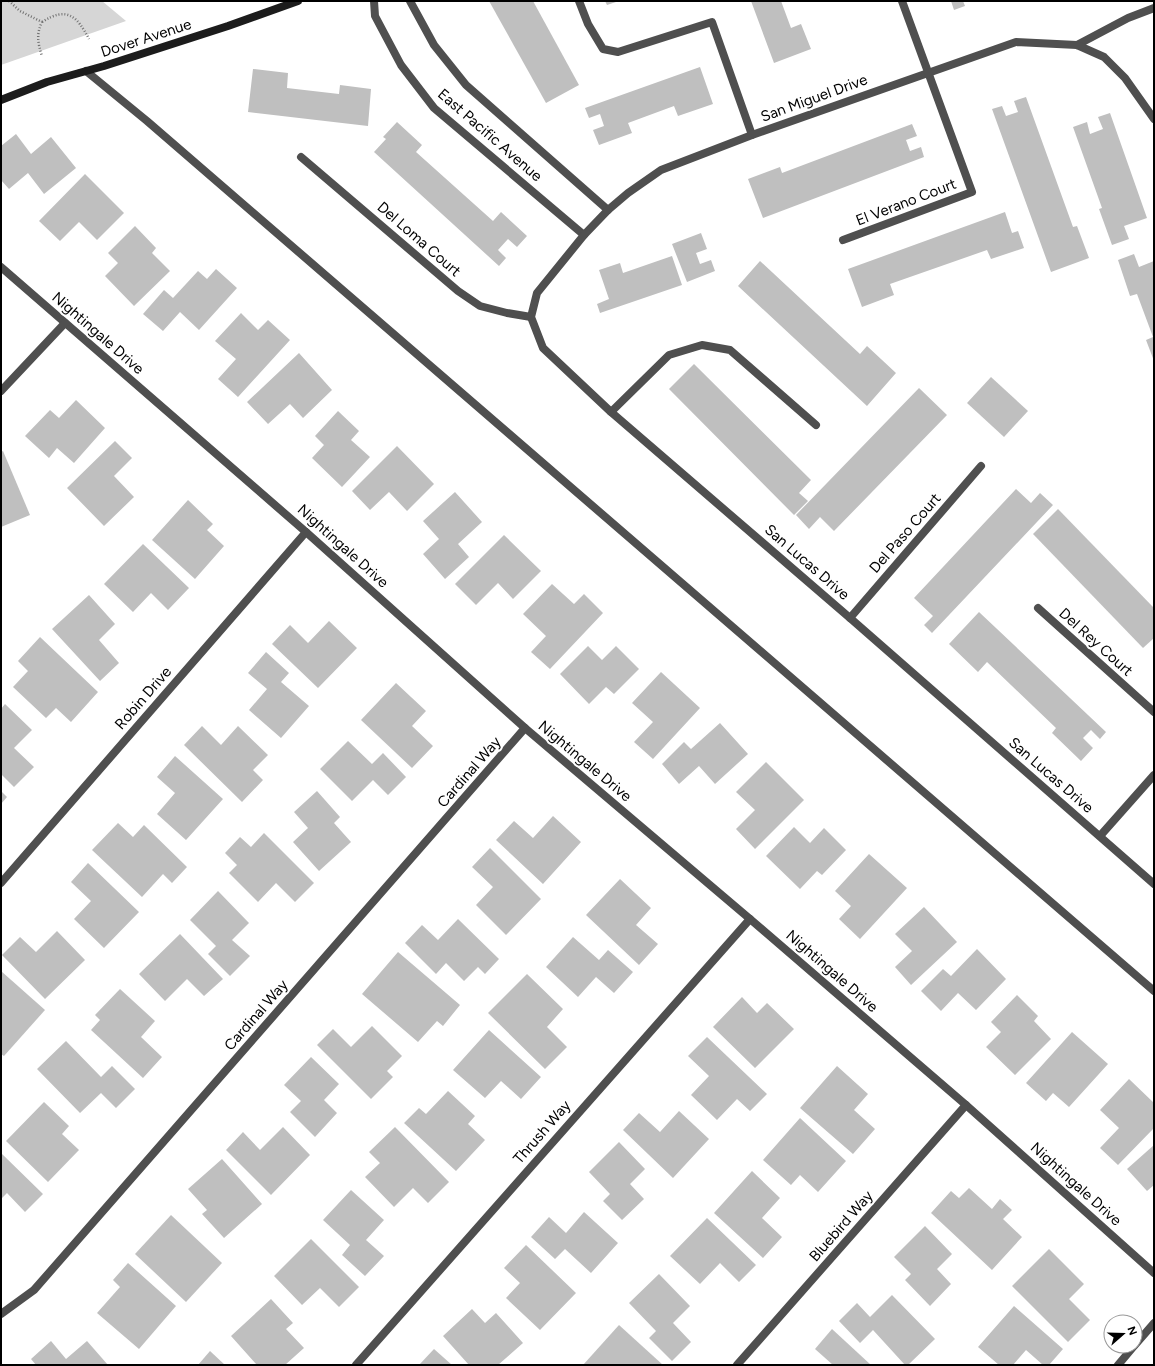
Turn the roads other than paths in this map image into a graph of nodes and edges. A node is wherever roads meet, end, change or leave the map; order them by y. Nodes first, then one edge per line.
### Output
1 (298, 1) edge
2 (374, 1) edge
3 (410, 1) edge
4 (579, 1) edge
5 (902, 1) edge
6 (1154, 8) edge
7 (1077, 45) junction
8 (86, 71) junction
9 (928, 73) junction
10 (1, 100) edge
11 (1154, 119) edge
12 (752, 135) junction
13 (302, 157) dead end
14 (608, 210) junction
15 (584, 235) junction
16 (843, 240) dead end
17 (1, 267) edge
18 (531, 317) junction
19 (66, 323) junction
20 (1, 390) edge
21 (611, 412) junction
22 (816, 425) dead end
23 (981, 466) dead end
24 (306, 532) junction
25 (1038, 608) dead end
26 (850, 618) junction
27 (1154, 712) edge
28 (526, 728) junction
29 (1154, 775) edge
30 (1100, 836) junction
31 (1, 883) edge
32 (1154, 884) edge
33 (750, 919) junction
34 (1154, 991) edge
35 (966, 1105) junction
36 (1154, 1272) edge
37 (1, 1314) edge
38 (1154, 1323) edge
39 (1143, 1336) edge
40 (1128, 1354) edge
41 (356, 1365) edge
42 (737, 1365) edge
43 (1118, 1365) edge

1 - 8 main road, Dover Avenue
2 - 15 street, East Pacific Avenue
3 - 14 street, East Pacific Avenue
4 - 12 street
5 - 9 street
6 - 7 street
7 - 9 street, San Miguel Drive
7 - 11 street
8 - 10 main road, Dover Avenue
8 - 34 street
9 - 12 street, San Miguel Drive
9 - 16 street, El Verano Court
12 - 14 street, San Miguel Drive
13 - 18 street, Del Loma Court
14 - 15 street, San Miguel Drive
15 - 18 street
17 - 19 street, Nightingale Drive
18 - 21 street, San Lucas Drive
19 - 20 street
19 - 24 street, Nightingale Drive
21 - 22 street
21 - 26 street, San Lucas Drive
23 - 26 street, Del Paso Court
24 - 28 street, Nightingale Drive
24 - 31 street, Robin Drive
25 - 27 street, Del Rey Court
26 - 30 street, San Lucas Drive
28 - 33 street, Nightingale Drive
28 - 37 street, Cardinal Way
29 - 30 street
30 - 32 street, San Lucas Drive
33 - 35 street, Nightingale Drive
33 - 41 street, Thrush Way
35 - 36 street, Nightingale Drive
35 - 42 street, Bluebird Way
38 - 39 street
40 - 43 street

